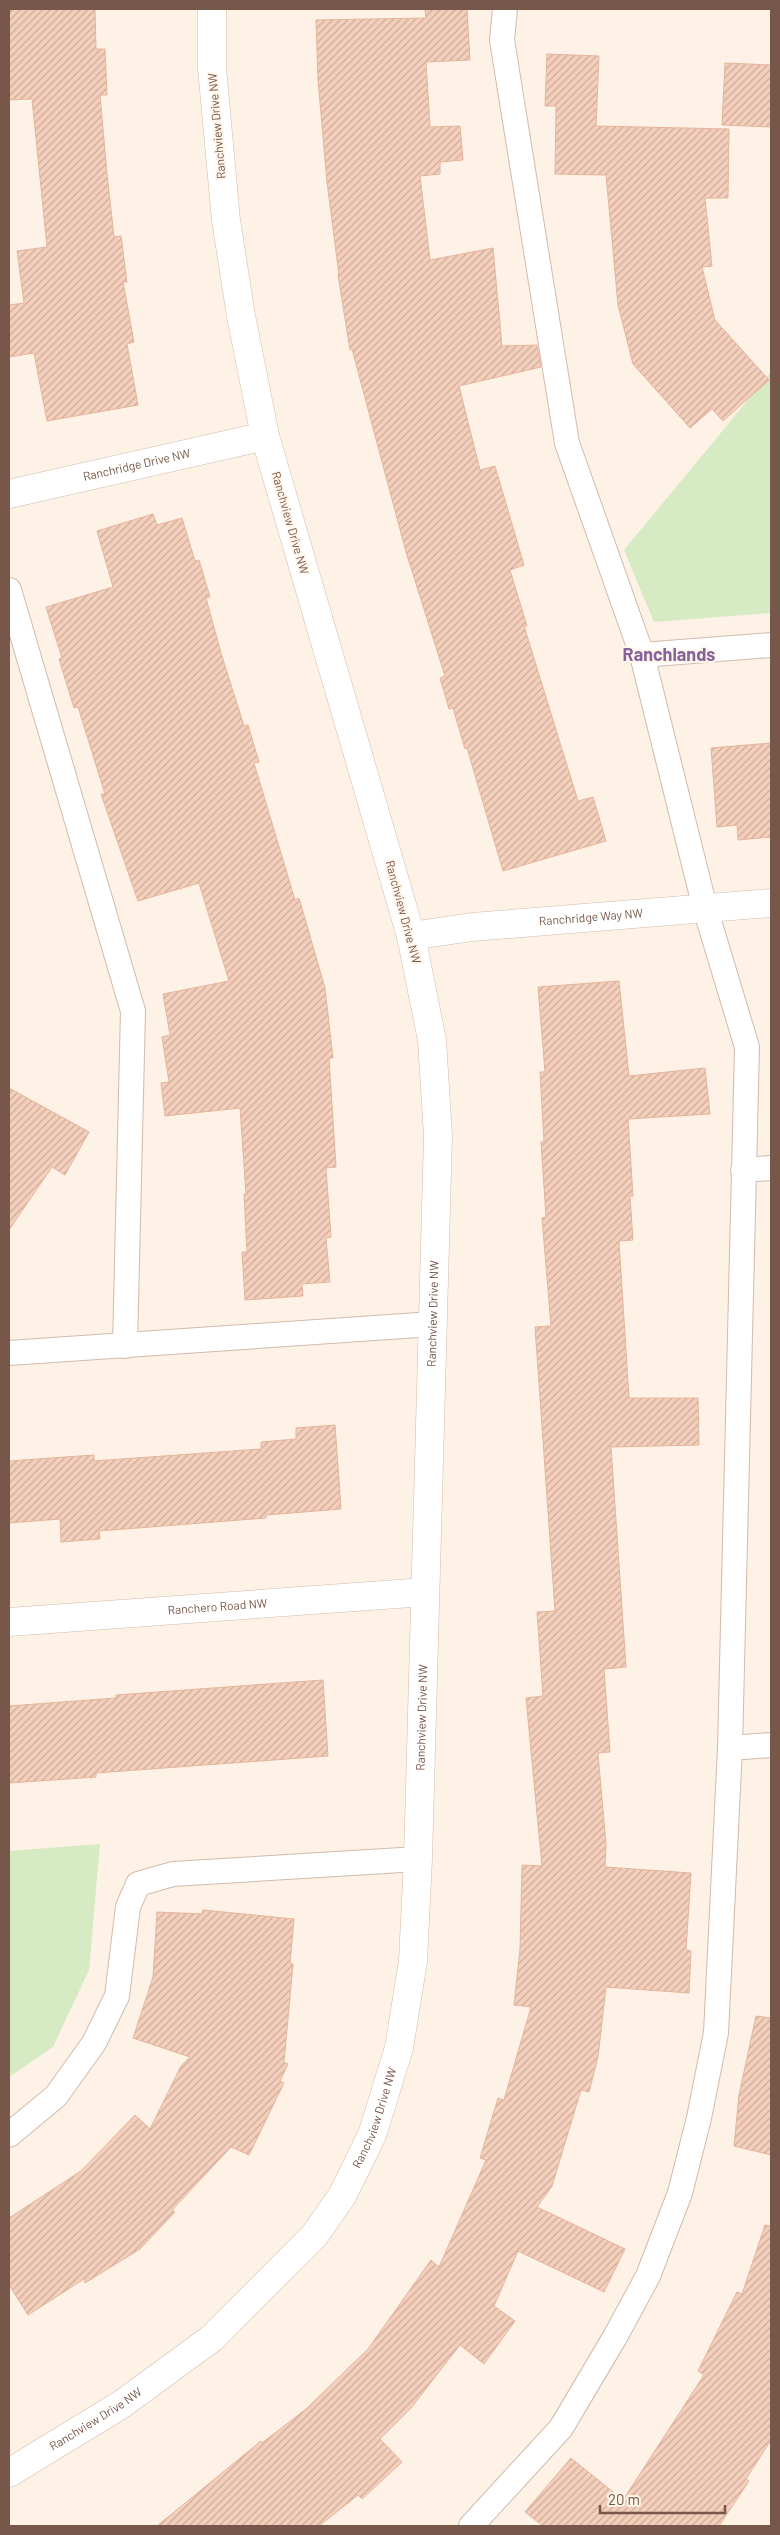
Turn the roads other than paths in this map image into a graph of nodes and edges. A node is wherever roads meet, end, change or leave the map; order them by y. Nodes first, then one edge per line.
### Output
1 (212, 9) edge
2 (505, 9) edge
3 (265, 436) junction
4 (9, 494) edge
5 (9, 590) edge
6 (771, 645) edge
7 (642, 655) junction
8 (771, 903) edge
9 (705, 908) junction
10 (411, 936) junction
11 (771, 1168) edge
12 (743, 1170) junction
13 (433, 1324) junction
14 (125, 1346) junction
15 (9, 1353) edge
16 (425, 1592) junction
17 (9, 1622) edge
18 (771, 1745) edge
19 (730, 1748) junction
20 (418, 1860) junction
21 (9, 2135) edge
22 (9, 2472) edge
23 (472, 2526) edge

1 - 3 street, Ranchview Drive NW
2 - 7 lane
3 - 4 street, Ranchridge Drive NW
3 - 10 street, Ranchview Drive NW
5 - 14 lane
6 - 7 lane
7 - 9 lane
8 - 9 street, Ranchridge Way NW
9 - 10 street, Ranchridge Way NW
9 - 12 lane
10 - 13 street, Ranchview Drive NW
11 - 12 lane
12 - 19 lane
13 - 14 lane
13 - 16 street, Ranchview Drive NW
14 - 15 lane
16 - 17 street, Ranchero Road NW
16 - 20 street, Ranchview Drive NW
18 - 19 lane
19 - 23 lane
20 - 21 lane
20 - 22 street, Ranchview Drive NW

